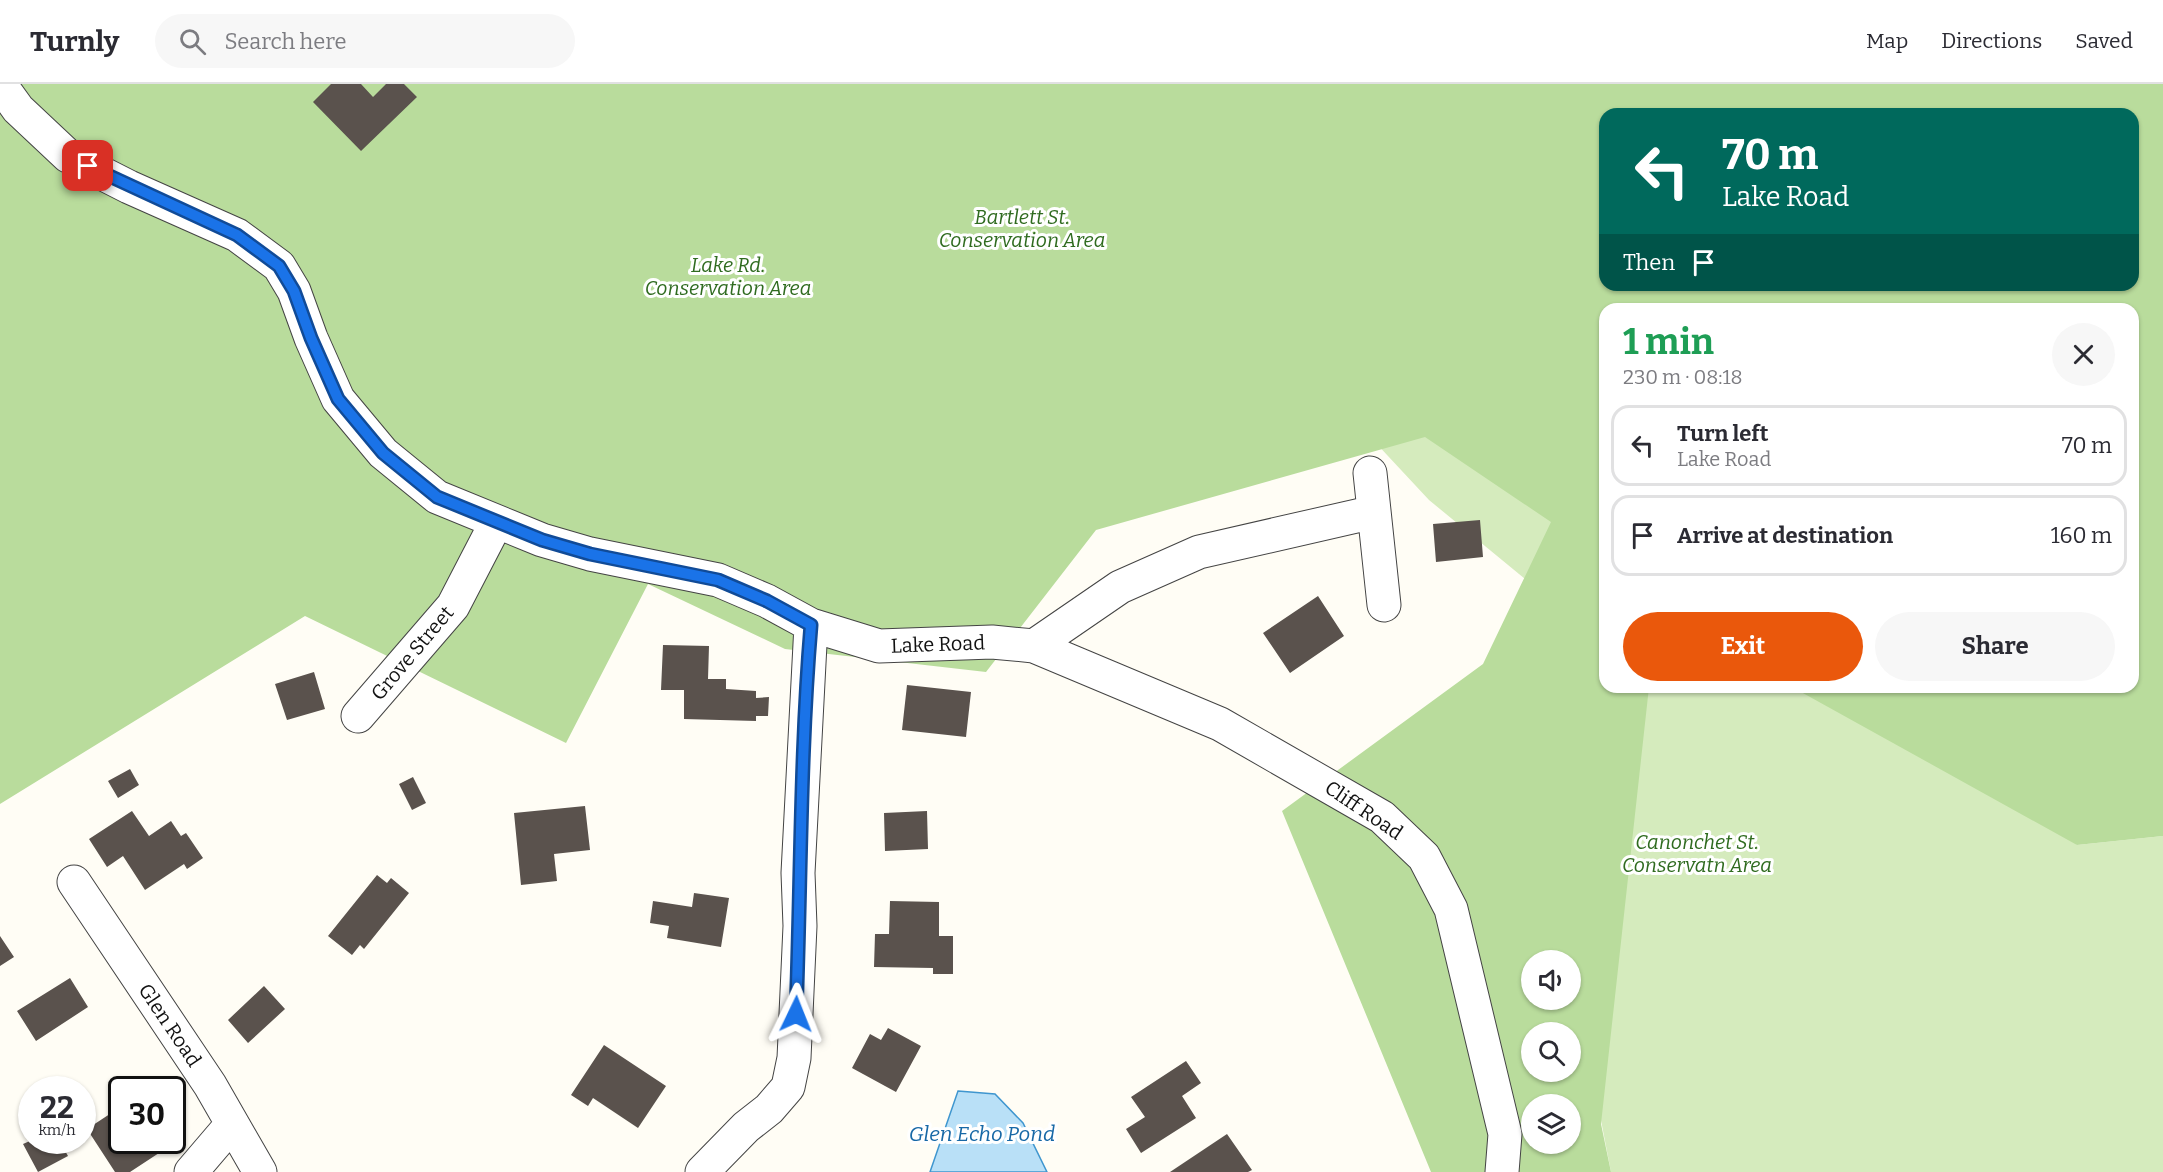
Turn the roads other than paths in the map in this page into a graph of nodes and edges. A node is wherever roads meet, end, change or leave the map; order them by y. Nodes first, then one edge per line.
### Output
1 (0, 84) edge
2 (1370, 473) dead end
3 (1374, 512) junction
4 (496, 524) junction
5 (1384, 605) dead end
6 (811, 625) junction
7 (1034, 646) junction
8 (358, 717) dead end
9 (74, 882) dead end
10 (232, 1124) junction
11 (191, 1172) edge
12 (260, 1172) edge
13 (702, 1172) edge
14 (1502, 1172) edge

1 - 4 street, Lake Road
2 - 3 street
3 - 5 street
3 - 7 street
4 - 6 street, Lake Road
4 - 8 street, Grove Street
6 - 7 street, Lake Road
6 - 13 street
7 - 14 street, Cliff Road
9 - 10 street, Glen Road
10 - 11 street
10 - 12 street, Glen Road

